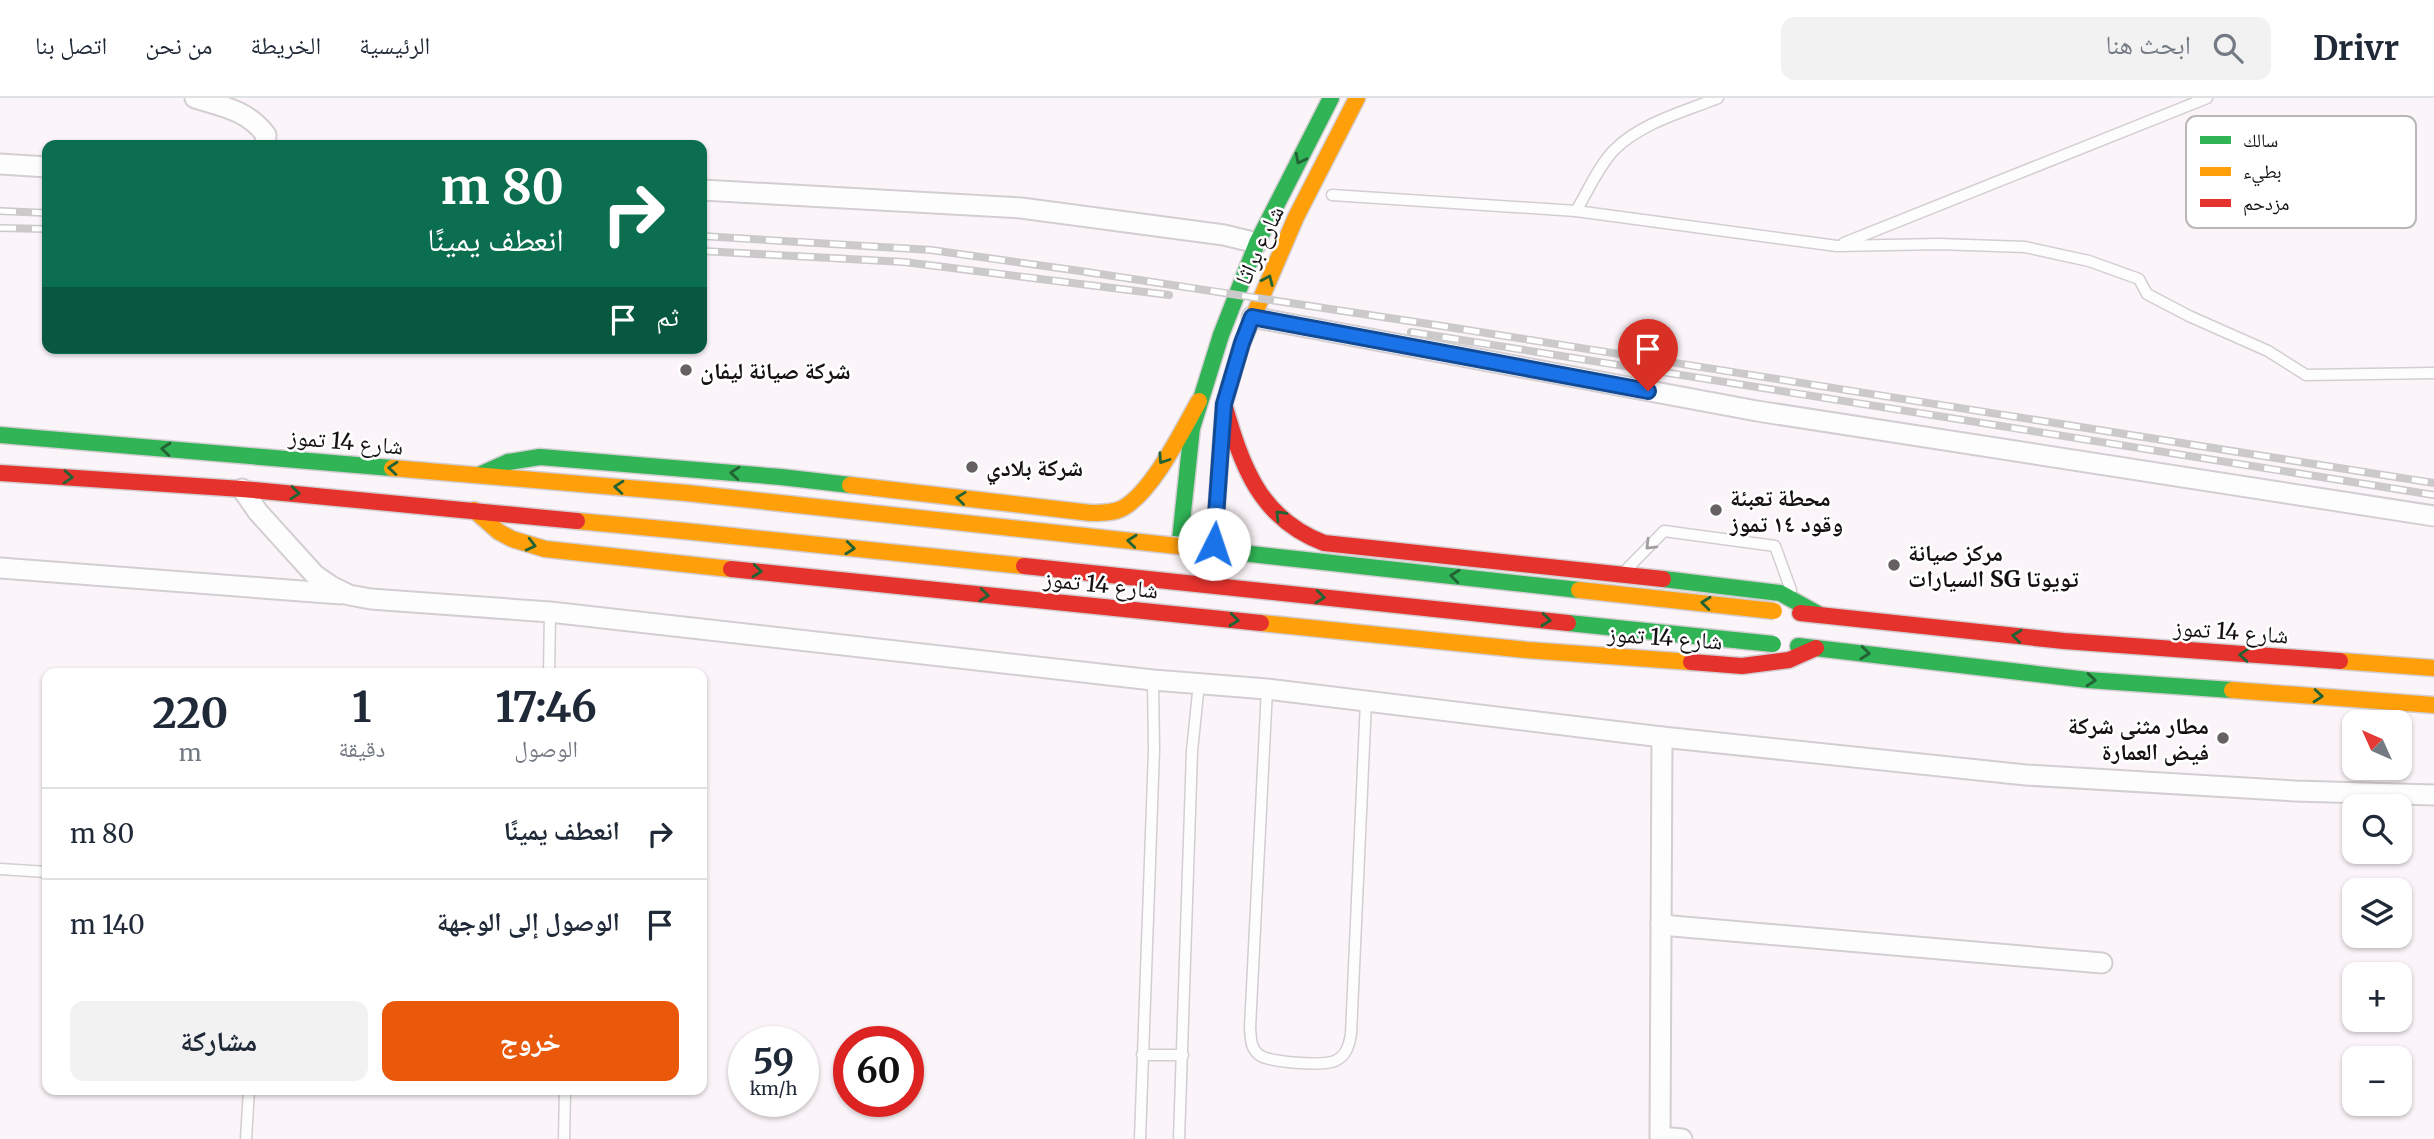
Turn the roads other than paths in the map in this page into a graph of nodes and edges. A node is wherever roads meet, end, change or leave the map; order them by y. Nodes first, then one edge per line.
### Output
1 (195, 98) edge
2 (1331, 98) edge
3 (1357, 98) edge
4 (1718, 98) edge
5 (2207, 98) edge
6 (266, 140) edge
7 (0, 164) edge
8 (42, 167) edge
9 (707, 190) edge
10 (1332, 195) dead end
11 (1576, 211) junction
12 (1257, 243) junction
13 (1837, 246) junction
14 (1252, 317) junction
15 (2434, 373) edge
16 (1199, 401) junction
17 (1224, 404) junction
18 (0, 435) edge
19 (0, 473) edge
20 (479, 475) junction
21 (242, 489) junction
22 (474, 510) junction
23 (2434, 516) edge
24 (1180, 540) dead end
25 (1214, 544) dead end
26 (0, 568) edge
27 (1621, 575) junction
28 (1174, 588) dead end
29 (1210, 592) dead end
30 (349, 595) junction
31 (1795, 600) junction
32 (550, 612) junction
33 (1172, 614) junction
34 (1820, 615) junction
35 (1209, 618) junction
36 (1816, 648) junction
37 (549, 668) edge
38 (2434, 668) edge
39 (1153, 680) junction
40 (1199, 683) junction
41 (1268, 689) junction
42 (1366, 701) junction
43 (2434, 705) edge
44 (1662, 737) junction
45 (2434, 795) edge
46 (0, 869) edge
47 (42, 872) edge
48 (1661, 925) junction
49 (2102, 962) dead end
50 (1142, 1055) junction
51 (1183, 1055) junction
52 (249, 1095) edge
53 (565, 1095) edge
54 (246, 1139) edge
55 (564, 1139) edge
56 (1140, 1139) edge
57 (1180, 1139) edge
58 (1682, 1139) edge

1 - 6 street
2 -> 12 main road, شارع براثا
14 -> 3 main road, شارع براثا
4 - 11 lane
5 - 13 lane
7 - 8 street
9 - 12 street
10 - 11 lane
11 - 13 lane
12 - 16 main road, شارع براثا
13 - 15 lane
14 - 17 main road, شارع براثا
14 - 23 street
16 -> 20 main road
16 - 24 main road, شارع براثا
17 - 25 main road, شارع براثا
27 -> 17 main road
20 -> 18 main road, شارع 14 تموز
19 -> 21 main road
34 -> 20 main road, شارع 14 تموز, bridge
21 -> 22 main road
21 - 30 street
22 -> 33 main road, شارع 14 تموز
22 -> 36 main road, شارع 14 تموز, bridge
26 - 30 street
27 - 31 main road
31 -> 27 lane
28 - 33 main road
29 - 35 main road
30 - 32 street
31 - 34 main road
32 - 37 lane
32 - 39 street
33 - 35 main road, شارع 14 تموز
38 -> 34 main road, شارع 14 تموز
35 -> 36 main road, شارع 14 تموز
36 -> 43 main road, شارع 14 تموز
39 - 40 street
39 - 50 lane
40 - 41 street
40 - 51 lane
41 - 42 street
41 - 42 lane
42 - 44 street
44 - 45 street
44 - 48 street
46 - 47 lane
48 - 49 street
48 - 58 street
50 - 51 lane
50 - 56 lane
51 - 57 lane
52 - 54 lane
53 - 55 lane

